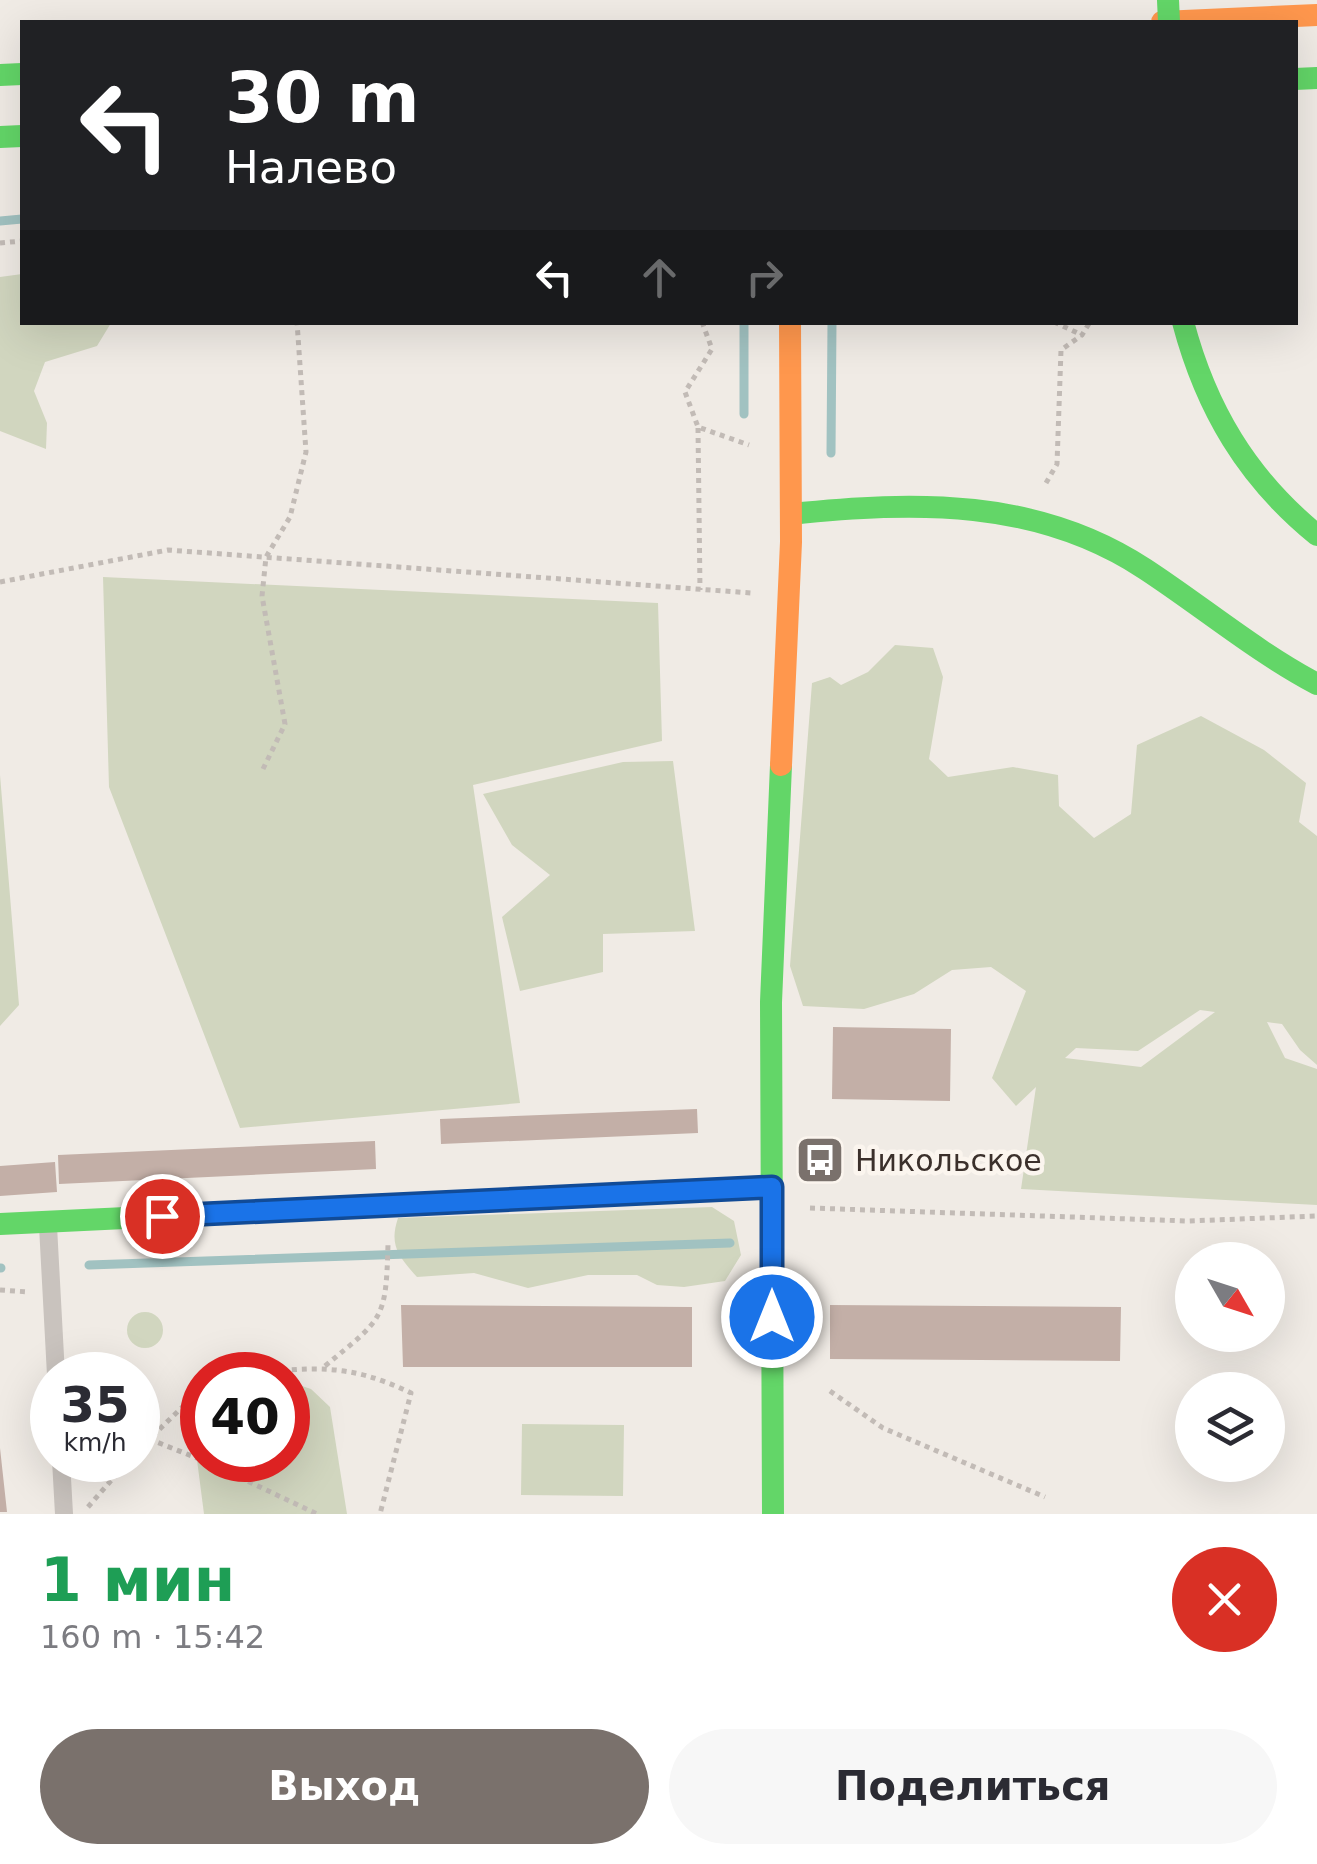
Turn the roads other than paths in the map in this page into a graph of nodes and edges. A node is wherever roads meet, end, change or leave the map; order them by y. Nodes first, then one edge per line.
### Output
1 (1317, 16) edge
2 (1216, 20) edge
3 (790, 325) edge
4 (1184, 325) edge
5 (791, 514) junction
6 (1317, 535) edge
7 (1317, 684) edge
8 (772, 1197) junction
9 (48, 1222) junction
10 (0, 1224) edge
11 (55, 1352) edge
12 (62, 1482) edge
13 (64, 1514) edge
14 (773, 1514) edge

1 - 2 main road
3 - 5 main road
4 - 6 main road
5 - 7 main road
5 - 8 main road
8 - 9 main road
8 - 14 main road
9 - 10 main road
9 - 11 lane
12 - 13 lane

